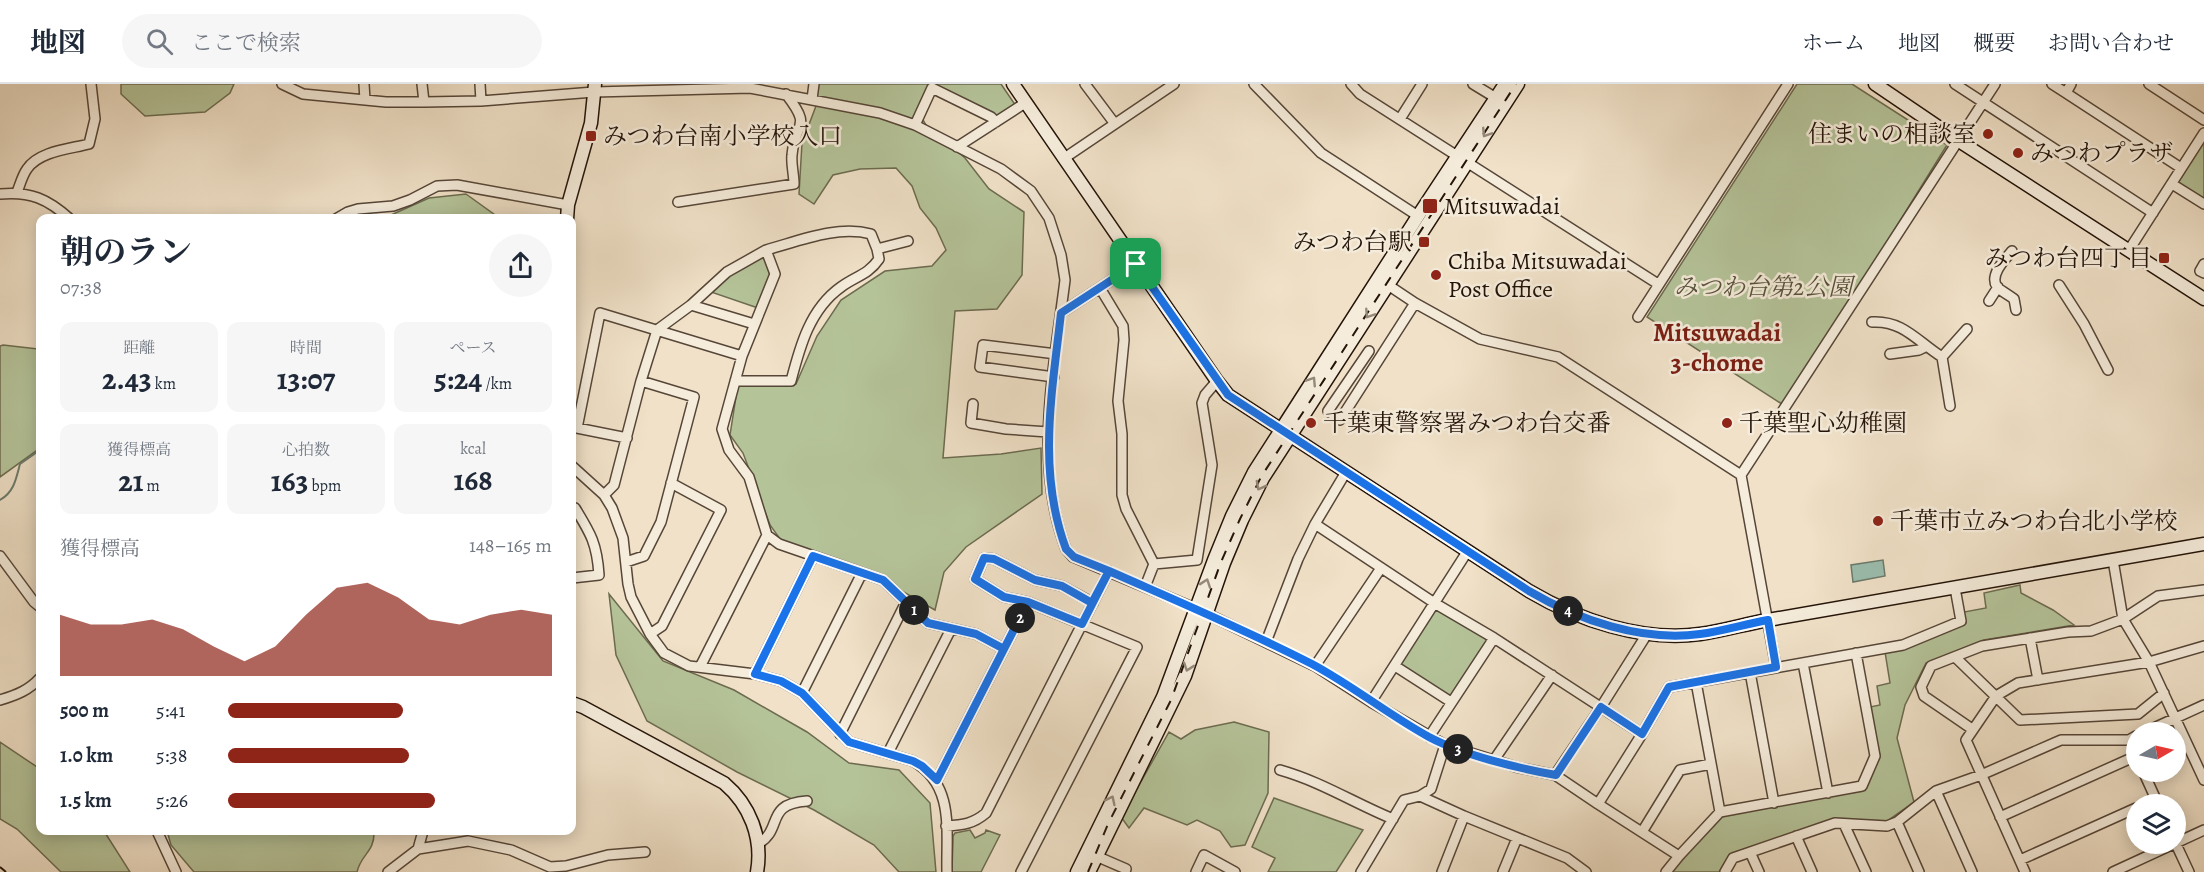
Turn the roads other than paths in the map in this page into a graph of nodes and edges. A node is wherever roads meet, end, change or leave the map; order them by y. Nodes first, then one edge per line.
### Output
1 (91, 84) edge
2 (282, 84) edge
3 (364, 84) edge
4 (422, 84) edge
5 (480, 84) edge
6 (536, 84) edge
7 (814, 84) edge
8 (1013, 84) edge
9 (1085, 84) edge
10 (1174, 84) edge
11 (1254, 84) edge
12 (1351, 84) edge
13 (1422, 84) edge
14 (1473, 84) edge
15 (1505, 84) edge
16 (1518, 84) edge
17 (1788, 84) edge
18 (1875, 84) edge
19 (1955, 84) edge
20 (1995, 84) edge
21 (2052, 84) edge
22 (2149, 84) edge
23 (595, 88) edge
24 (2069, 88) edge
25 (303, 89) edge
26 (786, 94) junction
27 (536, 96) junction
28 (1496, 98) junction
29 (812, 99) junction
30 (365, 100) junction
31 (481, 100) junction
32 (424, 102) junction
33 (1025, 103) junction
34 (1984, 103) junction
35 (1400, 119) junction
36 (2204, 120) edge
37 (996, 122) junction
38 (1115, 124) junction
39 (915, 125) junction
40 (2204, 133) edge
41 (1959, 141) junction
42 (957, 147) junction
43 (1063, 159) junction
44 (1462, 159) junction
45 (2181, 168) junction
46 (2172, 184) junction
47 (17, 192) junction
48 (0, 194) edge
49 (678, 202) dead end
50 (2204, 204) edge
51 (568, 205) junction
52 (2153, 213) junction
53 (65, 214) edge
54 (345, 214) edge
55 (567, 214) edge
56 (1418, 216) junction
57 (908, 241) dead end
58 (877, 249) junction
59 (766, 250) junction
60 (2129, 250) junction
61 (2012, 251) dead end
62 (1136, 264) junction
63 (2204, 264) edge
64 (2204, 273) edge
65 (1658, 284) junction
66 (1388, 285) junction
67 (2060, 285) dead end
68 (1998, 287) junction
69 (1100, 288) junction
70 (2204, 299) edge
71 (1989, 301) dead end
72 (1415, 303) junction
73 (691, 305) junction
74 (2016, 310) dead end
75 (1061, 313) junction
76 (1638, 317) dead end
77 (1872, 322) dead end
78 (754, 324) junction
79 (1967, 329) dead end
80 (657, 330) junction
81 (1925, 347) junction
82 (1369, 351) dead end
83 (1056, 354) junction
84 (1890, 354) dead end
85 (742, 356) junction
86 (1942, 357) junction
87 (2108, 370) dead end
88 (1054, 376) junction
89 (641, 381) junction
90 (735, 381) junction
91 (1217, 381) junction
92 (973, 404) dead end
93 (1950, 406) dead end
94 (1048, 432) junction
95 (1285, 433) junction
96 (627, 438) junction
97 (576, 470) edge
98 (1346, 472) junction
99 (1741, 475) junction
100 (671, 483) junction
101 (604, 495) junction
102 (576, 510) edge
103 (1315, 524) junction
104 (767, 534) junction
105 (2204, 544) edge
106 (1467, 552) junction
107 (0, 556) edge
108 (813, 556) junction
109 (2113, 560) junction
110 (626, 562) junction
111 (1154, 564) junction
112 (1381, 568) junction
113 (1109, 571) junction
114 (862, 573) junction
115 (576, 578) edge
116 (1145, 587) junction
117 (1955, 588) junction
118 (2204, 590) edge
119 (906, 602) junction
120 (1028, 602) junction
121 (1092, 603) junction
122 (36, 604) edge
123 (1436, 604) junction
124 (1202, 612) junction
125 (1768, 620) junction
126 (2123, 620) junction
127 (1082, 624) junction
128 (951, 629) junction
129 (650, 634) junction
130 (1647, 634) junction
131 (1494, 638) junction
132 (2030, 638) junction
133 (1266, 642) junction
134 (2204, 646) edge
135 (1004, 649) junction
136 (1856, 653) junction
137 (1955, 657) junction
138 (2149, 662) junction
139 (1803, 663) junction
140 (1315, 666) junction
141 (1395, 666) junction
142 (700, 667) junction
143 (1776, 667) junction
144 (1750, 672) junction
145 (755, 674) junction
146 (1552, 675) junction
147 (2038, 680) junction
148 (1696, 681) junction
149 (36, 682) edge
150 (802, 693) junction
151 (2164, 693) junction
152 (1996, 696) junction
153 (0, 700) edge
154 (1371, 702) junction
155 (1451, 702) junction
156 (576, 704) edge
157 (2204, 705) edge
158 (1601, 707) junction
159 (2176, 718) junction
160 (2167, 722) edge
161 (1972, 729) junction
162 (840, 734) junction
163 (1642, 734) junction
164 (1429, 737) junction
165 (2126, 738) edge
166 (1445, 745) junction
167 (888, 753) junction
168 (1494, 760) junction
169 (2126, 760) edge
170 (1711, 764) junction
171 (1280, 770) dead end
172 (1556, 775) junction
173 (1981, 775) junction
174 (937, 780) junction
175 (2204, 780) edge
176 (1936, 791) junction
177 (1828, 793) junction
178 (1420, 796) junction
179 (807, 801) dead end
180 (1774, 803) junction
181 (1598, 804) junction
182 (1720, 812) junction
183 (2126, 812) edge
184 (1464, 816) junction
185 (2000, 817) junction
186 (1393, 819) junction
187 (1897, 822) junction
188 (1844, 824) junction
189 (946, 826) junction
190 (2204, 831) edge
191 (1642, 832) junction
192 (159, 835) edge
193 (422, 835) edge
194 (1796, 836) junction
195 (1517, 838) junction
196 (2186, 838) edge
197 (758, 844) junction
198 (418, 849) junction
199 (645, 852) dead end
200 (1750, 852) junction
201 (2151, 854) edge
202 (2180, 854) edge
203 (1096, 856) junction
204 (1679, 856) junction
205 (2020, 860) junction
206 (176, 872) edge
207 (388, 872) edge
208 (756, 872) edge
209 (947, 872) edge
210 (1021, 872) edge
211 (1077, 872) edge
212 (1089, 872) edge
213 (1125, 872) edge
214 (1196, 872) edge
215 (1235, 872) edge
216 (1361, 872) edge
217 (1442, 872) edge
218 (1503, 872) edge
219 (1586, 872) edge
220 (1666, 872) edge
221 (1725, 872) edge
222 (1759, 872) edge
223 (1812, 872) edge
224 (1866, 872) edge
225 (1919, 872) edge
226 (1972, 872) edge
227 (2025, 872) edge
228 (2113, 872) edge
229 (2188, 872) edge

1 - 47 street
2 - 25 street
3 - 30 street
4 - 32 street
5 - 31 street
6 - 27 street
7 - 29 street
8 - 33 street
9 - 38 street
10 - 38 street
11 - 56 street
12 - 35 street
13 - 35 street
14 - 28 street
15 - 28 street
16 -> 44 street
17 - 65 street
18 - 41 street
19 - 34 street
20 - 34 street
21 - 24 street
22 - 36 street
23 - 26 street
23 - 27 street
23 - 51 street
24 - 45 street
25 - 30 street
26 - 29 street
26 - 49 street
27 - 31 street
28 - 44 street
29 - 39 street
30 - 32 street
31 - 32 street
33 - 37 street
33 - 43 street
34 - 41 street
34 - 52 street
35 - 44 street
37 - 39 street
37 - 42 street
38 - 43 street
39 - 42 street
40 - 45 street
41 - 60 street
41 - 99 street
42 - 75 street
43 - 62 street
44 - 56 street
44 - 65 street
44 - 66 street
45 - 46 street
46 - 50 street
46 - 52 street
47 - 48 street
47 - 53 street
51 - 54 street
51 - 55 street
52 - 60 street
95 -> 56 street
57 - 58 street
58 - 59 street
58 - 90 street
59 - 73 street
59 - 78 street
60 - 70 street
61 - 68 street
62 - 69 street
62 - 91 street
63 - 64 street
65 - 76 street
66 - 72 street
66 -> 95 street
67 - 87 street
68 - 71 street
68 - 74 street
69 - 75 street
69 - 111 street
72 - 82 street
72 - 99 street
73 - 78 street
73 - 80 street
75 - 83 street
77 - 81 street
78 - 85 street
79 - 86 street
80 - 85 street
80 - 89 street
80 - 96 street
81 - 84 street
81 - 86 street
83 - 88 street
83 - 88 street
85 - 90 street
86 - 93 street
88 - 94 street
89 - 96 street
89 - 100 street
90 - 104 street
91 - 95 street
91 - 111 street
92 - 94 street
94 - 113 street
95 - 98 street
95 - 124 street
96 - 101 street
97 - 101 street
98 - 103 street
98 - 106 street
99 - 125 street
100 - 110 street
100 - 129 street
101 - 110 street
102 - 115 street
103 - 112 street
103 - 133 street
104 - 108 street
104 - 142 street
105 - 109 street
106 - 123 street
106 - 130 street
107 - 122 street
108 - 114 street
108 - 145 street
109 - 117 street
109 - 126 street
110 - 129 street
111 - 116 street
112 - 123 street
112 - 140 street
113 - 116 street
113 - 121 street
114 - 119 street
114 - 150 street
116 - 124 street
117 - 125 street
117 - 136 street
118 - 126 street
119 - 128 street
119 - 162 street
120 - 121 street
120 - 127 street
120 - 135 street
121 - 127 street
123 - 131 street
123 - 141 street
124 - 133 street
124 -> 203 street
211 -> 124 street
125 - 130 street
125 - 143 street
126 - 132 street
126 - 138 street
127 - 189 street
127 - 210 street
128 - 135 street
128 - 167 street
129 - 142 street
130 - 158 street
131 - 146 street
131 - 155 street
132 - 137 street
132 - 147 street
133 - 140 street
134 - 138 street
135 - 174 street
136 - 139 street
136 - 177 street
137 - 152 street
137 - 161 street
138 - 147 street
138 - 151 street
139 - 143 street
139 - 177 street
140 - 154 street
141 - 154 street
141 - 155 street
142 - 145 street
143 - 144 street
144 - 148 street
144 - 180 street
145 - 150 street
146 - 158 street
146 - 168 street
147 - 152 street
148 - 163 street
148 - 170 street
149 - 153 street
150 - 162 street
151 - 152 street
151 - 159 street
152 - 161 street
154 - 164 street
155 - 164 street
156 - 197 street
157 - 159 street
158 - 163 street
158 - 172 street
159 - 160 street
159 - 175 street
161 - 173 street
162 - 167 street
163 - 181 street
164 - 166 street
165 - 173 street
166 - 168 street
166 - 178 street
167 - 174 street
168 - 172 street
169 - 185 street
170 - 182 street
170 - 191 street
171 - 186 street
172 - 181 street
173 - 176 street
173 - 185 street
174 - 189 street
176 - 187 street
176 - 226 street
177 - 180 street
178 - 184 street
178 - 186 street
179 - 197 street
180 - 182 street
181 - 191 street
182 - 204 street
183 - 205 street
184 - 195 street
184 - 217 street
185 - 205 street
186 - 216 street
187 - 188 street
187 - 225 street
188 - 194 street
188 - 224 street
189 - 209 street
190 - 196 street
191 - 204 street
192 - 206 street
193 - 198 street
194 - 200 street
194 - 223 street
195 - 218 street
195 - 219 street
197 - 208 street
198 - 199 street
198 - 207 street
200 - 221 street
200 - 222 street
201 - 228 street
202 - 229 street
203 - 212 street
203 - 213 street
204 - 220 street
205 - 227 street
214 - 215 street

